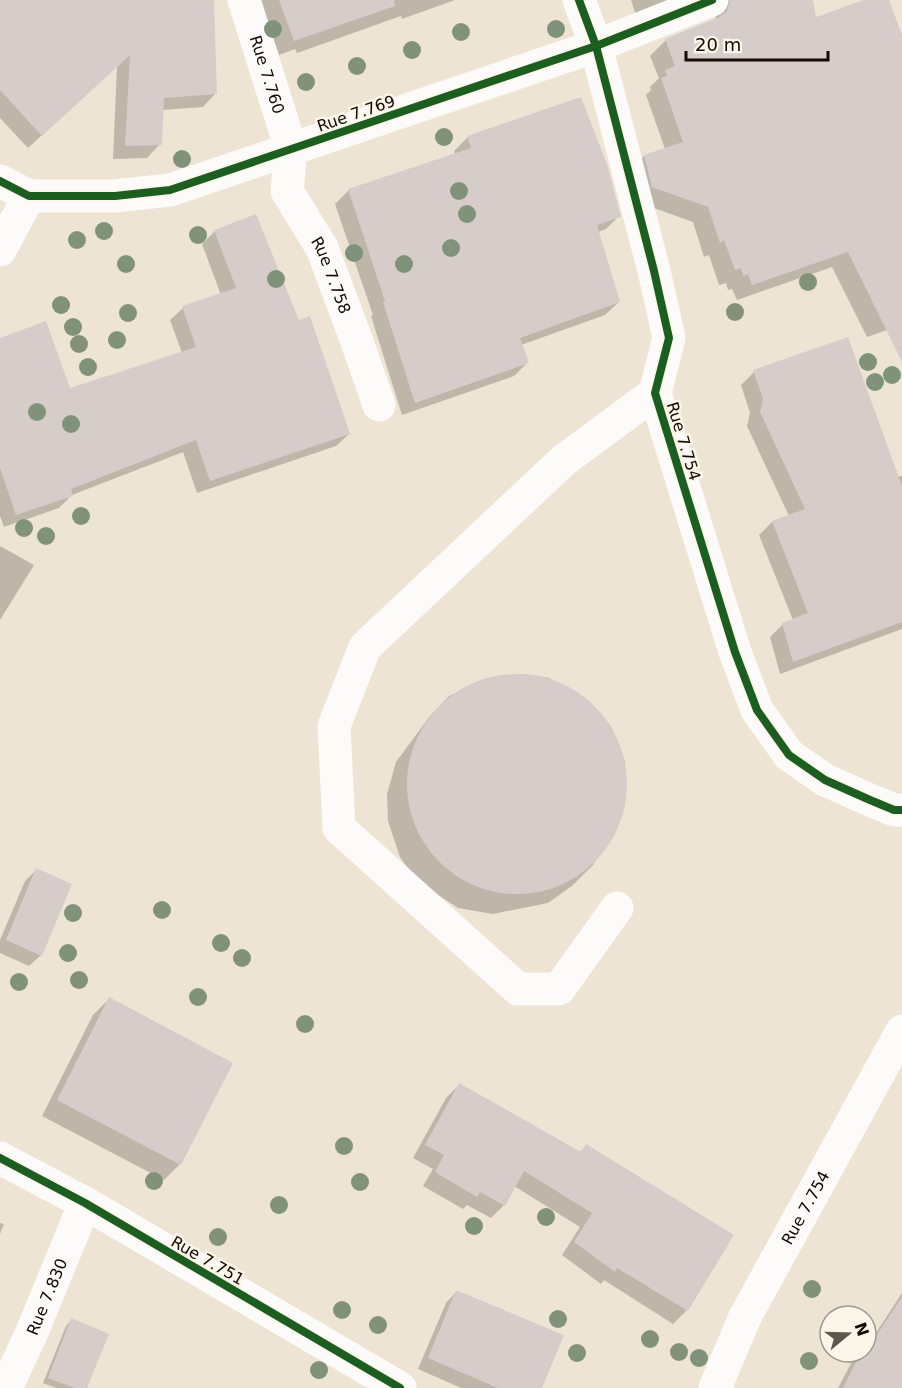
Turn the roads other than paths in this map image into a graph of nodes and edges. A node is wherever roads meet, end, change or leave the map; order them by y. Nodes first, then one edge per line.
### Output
1 (244, 0) edge
2 (579, 0) edge
3 (712, 0) edge
4 (596, 46) junction
5 (291, 149) junction
6 (0, 181) edge
7 (29, 196) junction
8 (0, 250) edge
9 (655, 393) junction
10 (379, 405) dead end
11 (902, 810) edge
12 (617, 908) dead end
13 (902, 1030) edge
14 (0, 1158) edge
15 (85, 1203) junction
16 (6, 1388) edge
17 (400, 1388) edge
18 (715, 1388) edge

1 - 5 street, Rue 7.760
2 - 4 street, Rue 7.754
3 - 4 street, Rue 7.769
4 - 5 street, Rue 7.769
4 - 9 street, Rue 7.754
5 - 7 street, Rue 7.769
5 - 10 street, Rue 7.758
6 - 7 street, Rue 7.769
7 - 8 street
9 - 11 street, Rue 7.754
9 - 12 street
13 - 18 street, Rue 7.754
14 - 15 street, Rue 7.751
15 - 16 street, Rue 7.830
15 - 17 street, Rue 7.751

